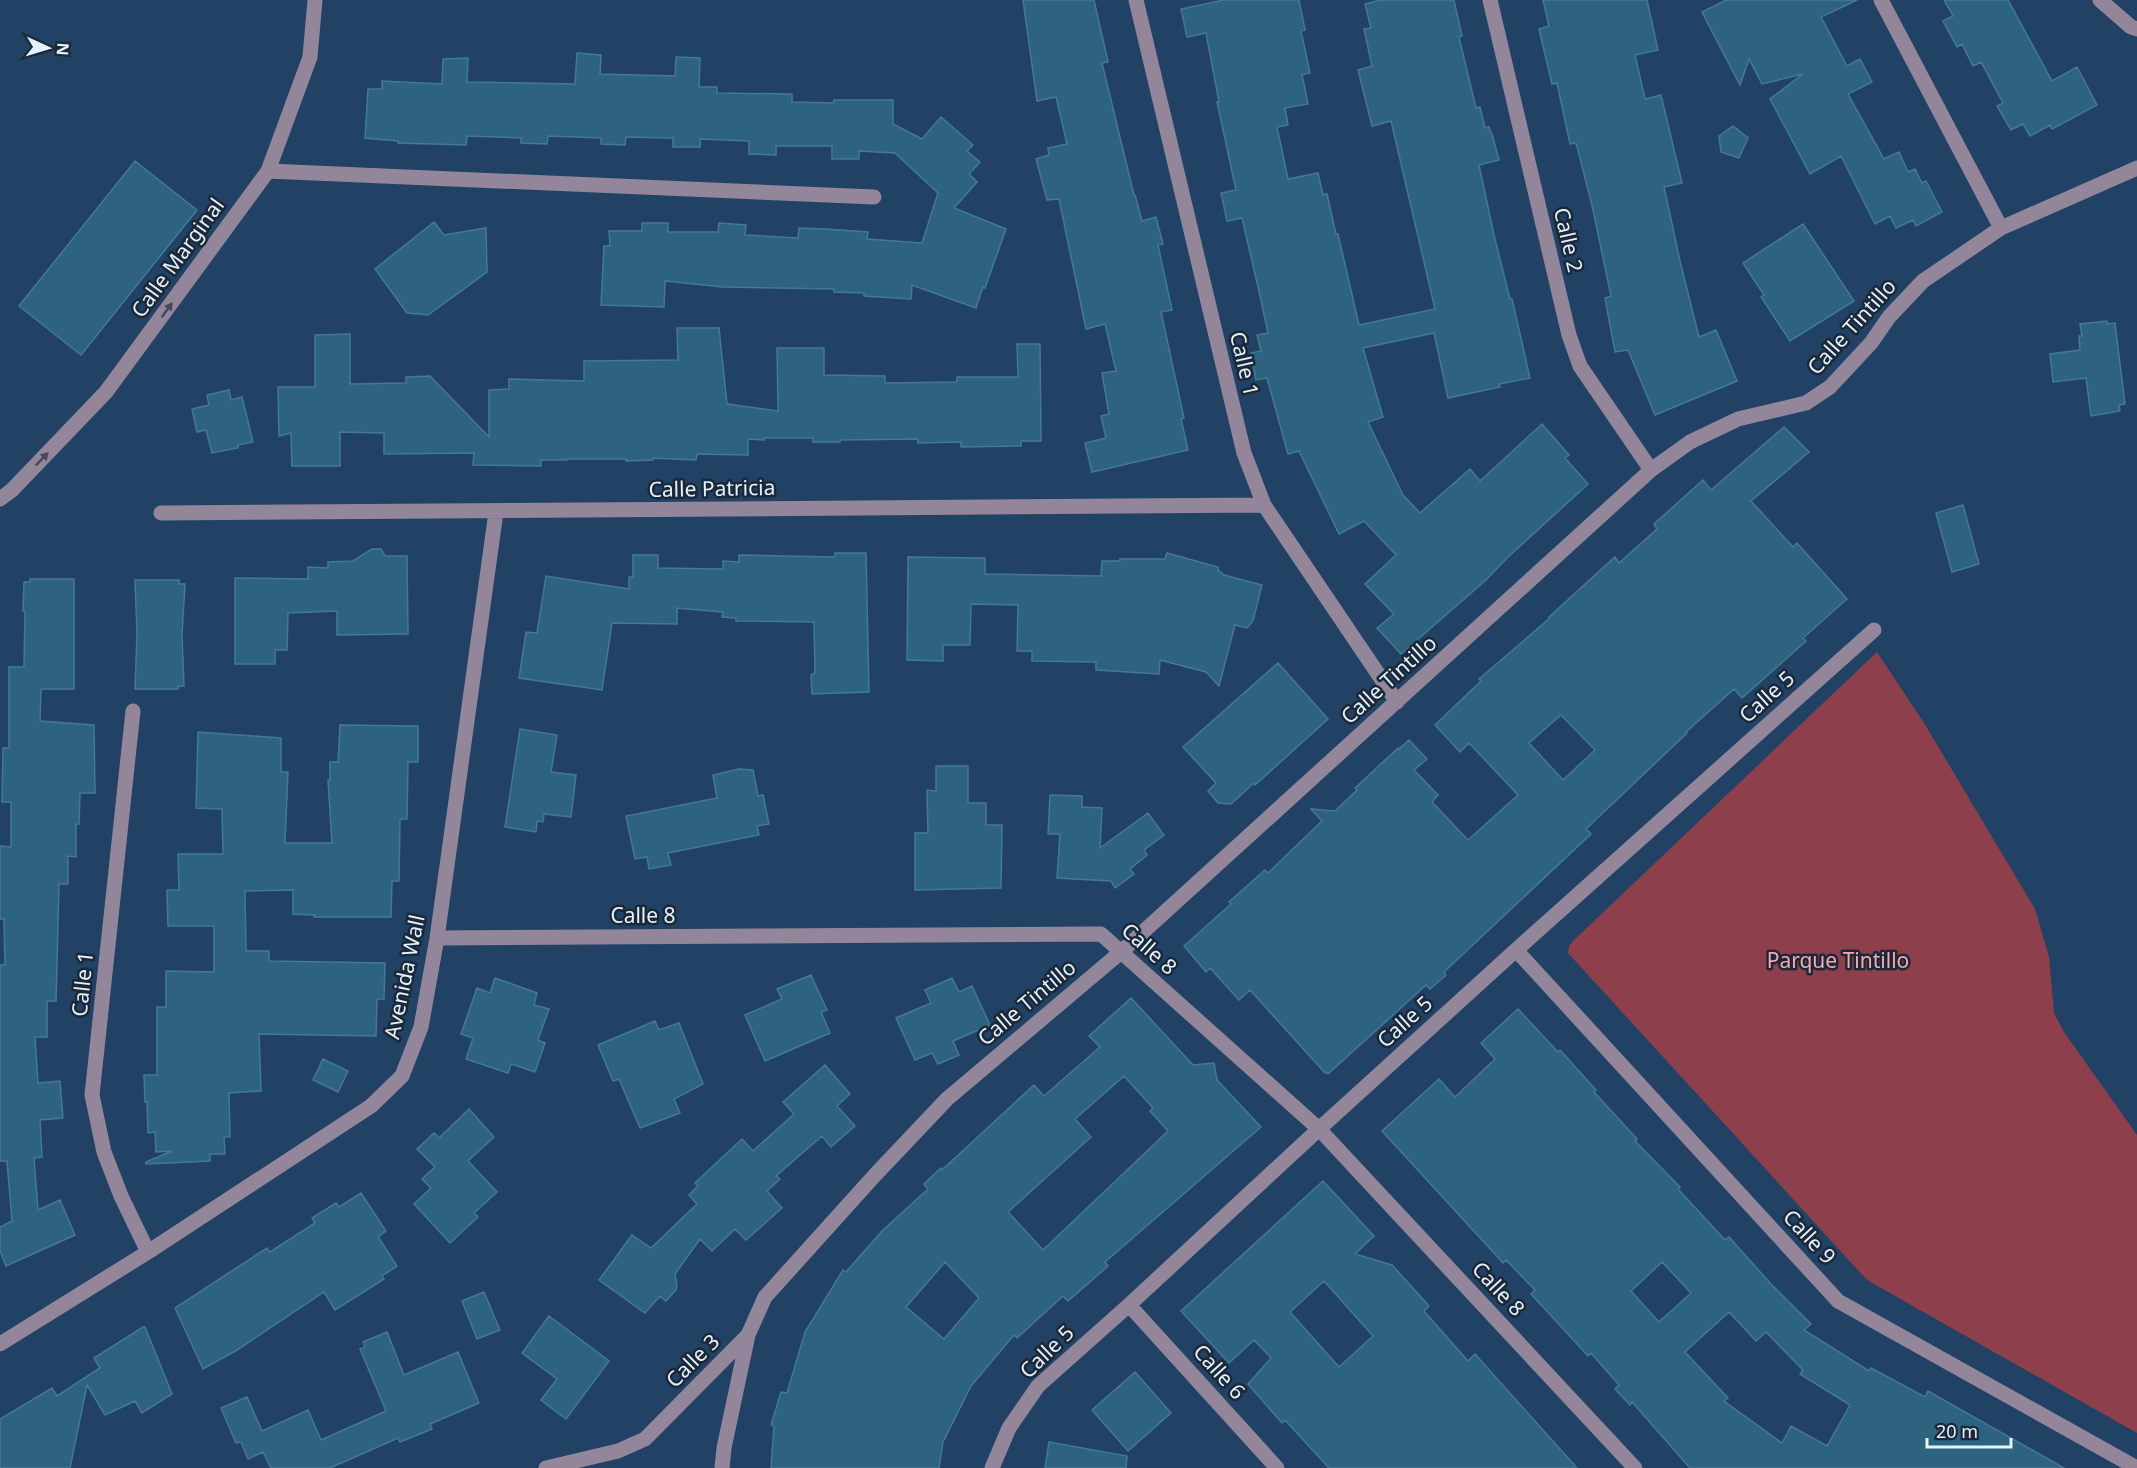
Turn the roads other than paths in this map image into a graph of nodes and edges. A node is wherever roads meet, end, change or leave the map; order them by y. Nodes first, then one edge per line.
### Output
1 (315, 0) edge
2 (1136, 0) edge
3 (1490, 0) edge
4 (1881, 0) edge
5 (2100, 0) edge
6 (2137, 29) edge
7 (2137, 168) edge
8 (268, 171) junction
9 (874, 197) dead end
10 (2001, 228) junction
11 (1651, 470) junction
12 (0, 499) edge
13 (1264, 505) junction
14 (496, 512) junction
15 (161, 513) dead end
16 (1874, 630) dead end
17 (1397, 702) junction
18 (133, 711) dead end
19 (437, 938) junction
20 (1516, 950) junction
21 (1121, 951) junction
22 (1319, 1129) junction
23 (148, 1252) junction
24 (1129, 1305) junction
25 (748, 1335) junction
26 (0, 1344) edge
27 (546, 1468) edge
28 (722, 1468) edge
29 (992, 1468) edge
30 (1277, 1468) edge
31 (1635, 1468) edge
32 (2137, 1468) edge

1 - 8 street, Calle Marginal
2 - 13 street, Calle 1
3 - 11 street, Calle 2
4 - 10 street
5 - 6 street
7 - 10 street, Calle Tintillo
8 - 9 street
12 -> 8 street, Calle Marginal
10 - 11 street, Calle Tintillo
11 - 17 street, Calle Tintillo
13 - 14 street, Calle Patricia
13 - 17 street, Calle 1
14 - 15 street, Calle Patricia
14 - 19 street, Avenida Wall
16 - 20 street, Calle 5
17 - 21 street, Calle Tintillo
18 - 23 street, Calle 1
19 - 21 street, Calle 8
19 - 23 street, Avenida Wall
20 - 22 street, Calle 5
20 - 32 street, Calle 9
21 - 22 street, Calle 8
21 - 25 street, Calle Tintillo
22 - 24 street, Calle 5
22 - 31 street, Calle 8
23 - 26 street, Avenida Wall
24 - 29 street, Calle 5
24 - 30 street, Calle 6
25 - 27 street, Calle 3
25 - 28 street, Calle 3

